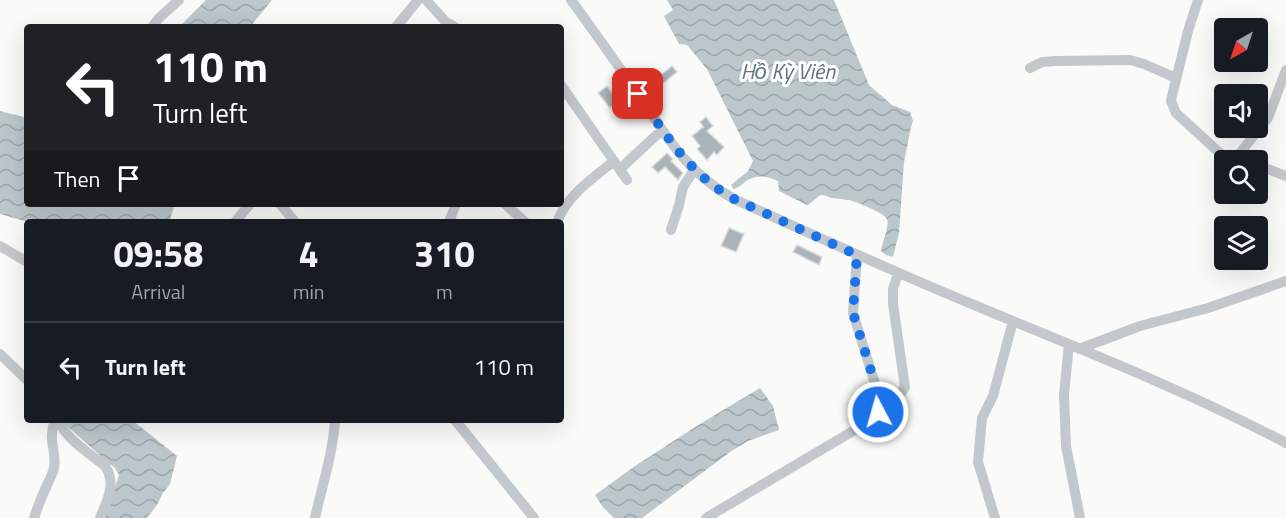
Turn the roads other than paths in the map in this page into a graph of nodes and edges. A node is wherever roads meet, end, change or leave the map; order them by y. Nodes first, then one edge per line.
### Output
1 (179, 0) edge
2 (418, 0) edge
3 (426, 0) edge
4 (571, 0) edge
5 (1198, 0) edge
6 (154, 24) edge
7 (398, 24) edge
8 (449, 24) edge
9 (1030, 68) dead end
10 (1286, 70) edge
11 (1176, 78) junction
12 (564, 89) edge
13 (662, 130) junction
14 (1216, 150) edge
15 (1247, 150) edge
16 (617, 165) junction
17 (1268, 169) edge
18 (694, 170) junction
19 (1286, 176) edge
20 (627, 180) dead end
21 (248, 207) edge
22 (282, 207) edge
23 (508, 207) edge
24 (238, 219) edge
25 (292, 219) edge
26 (522, 219) edge
27 (558, 219) edge
28 (671, 230) dead end
29 (0, 246) edge
30 (857, 255) junction
31 (24, 260) edge
32 (898, 273) junction
33 (1286, 281) edge
34 (1013, 321) junction
35 (1069, 344) junction
36 (1079, 349) junction
37 (0, 354) edge
38 (24, 377) edge
39 (875, 418) junction
40 (55, 423) edge
41 (59, 423) edge
42 (335, 423) edge
43 (457, 423) edge
44 (1286, 443) edge
45 (34, 518) edge
46 (100, 518) edge
47 (315, 518) edge
48 (534, 518) edge
49 (706, 518) edge
50 (995, 518) edge
51 (1080, 518) edge

1 - 6 street
2 - 7 street
3 - 8 street
4 - 13 street
5 - 11 street
9 - 11 street
10 - 15 street
11 - 14 street
12 - 16 street
13 - 16 street
13 - 18 street
16 - 20 street
16 - 27 street
17 - 19 street
18 - 28 street
18 - 30 street
21 - 24 street
22 - 25 street
23 - 26 street
29 - 31 street
30 - 32 street
30 - 39 street
32 - 34 street
32 - 39 street
33 - 36 street
34 - 35 street
34 - 50 street
35 - 36 street
35 - 51 street
36 - 44 street
37 - 38 street
39 - 49 street
40 - 45 street
41 - 46 street
42 - 47 street
43 - 48 street

